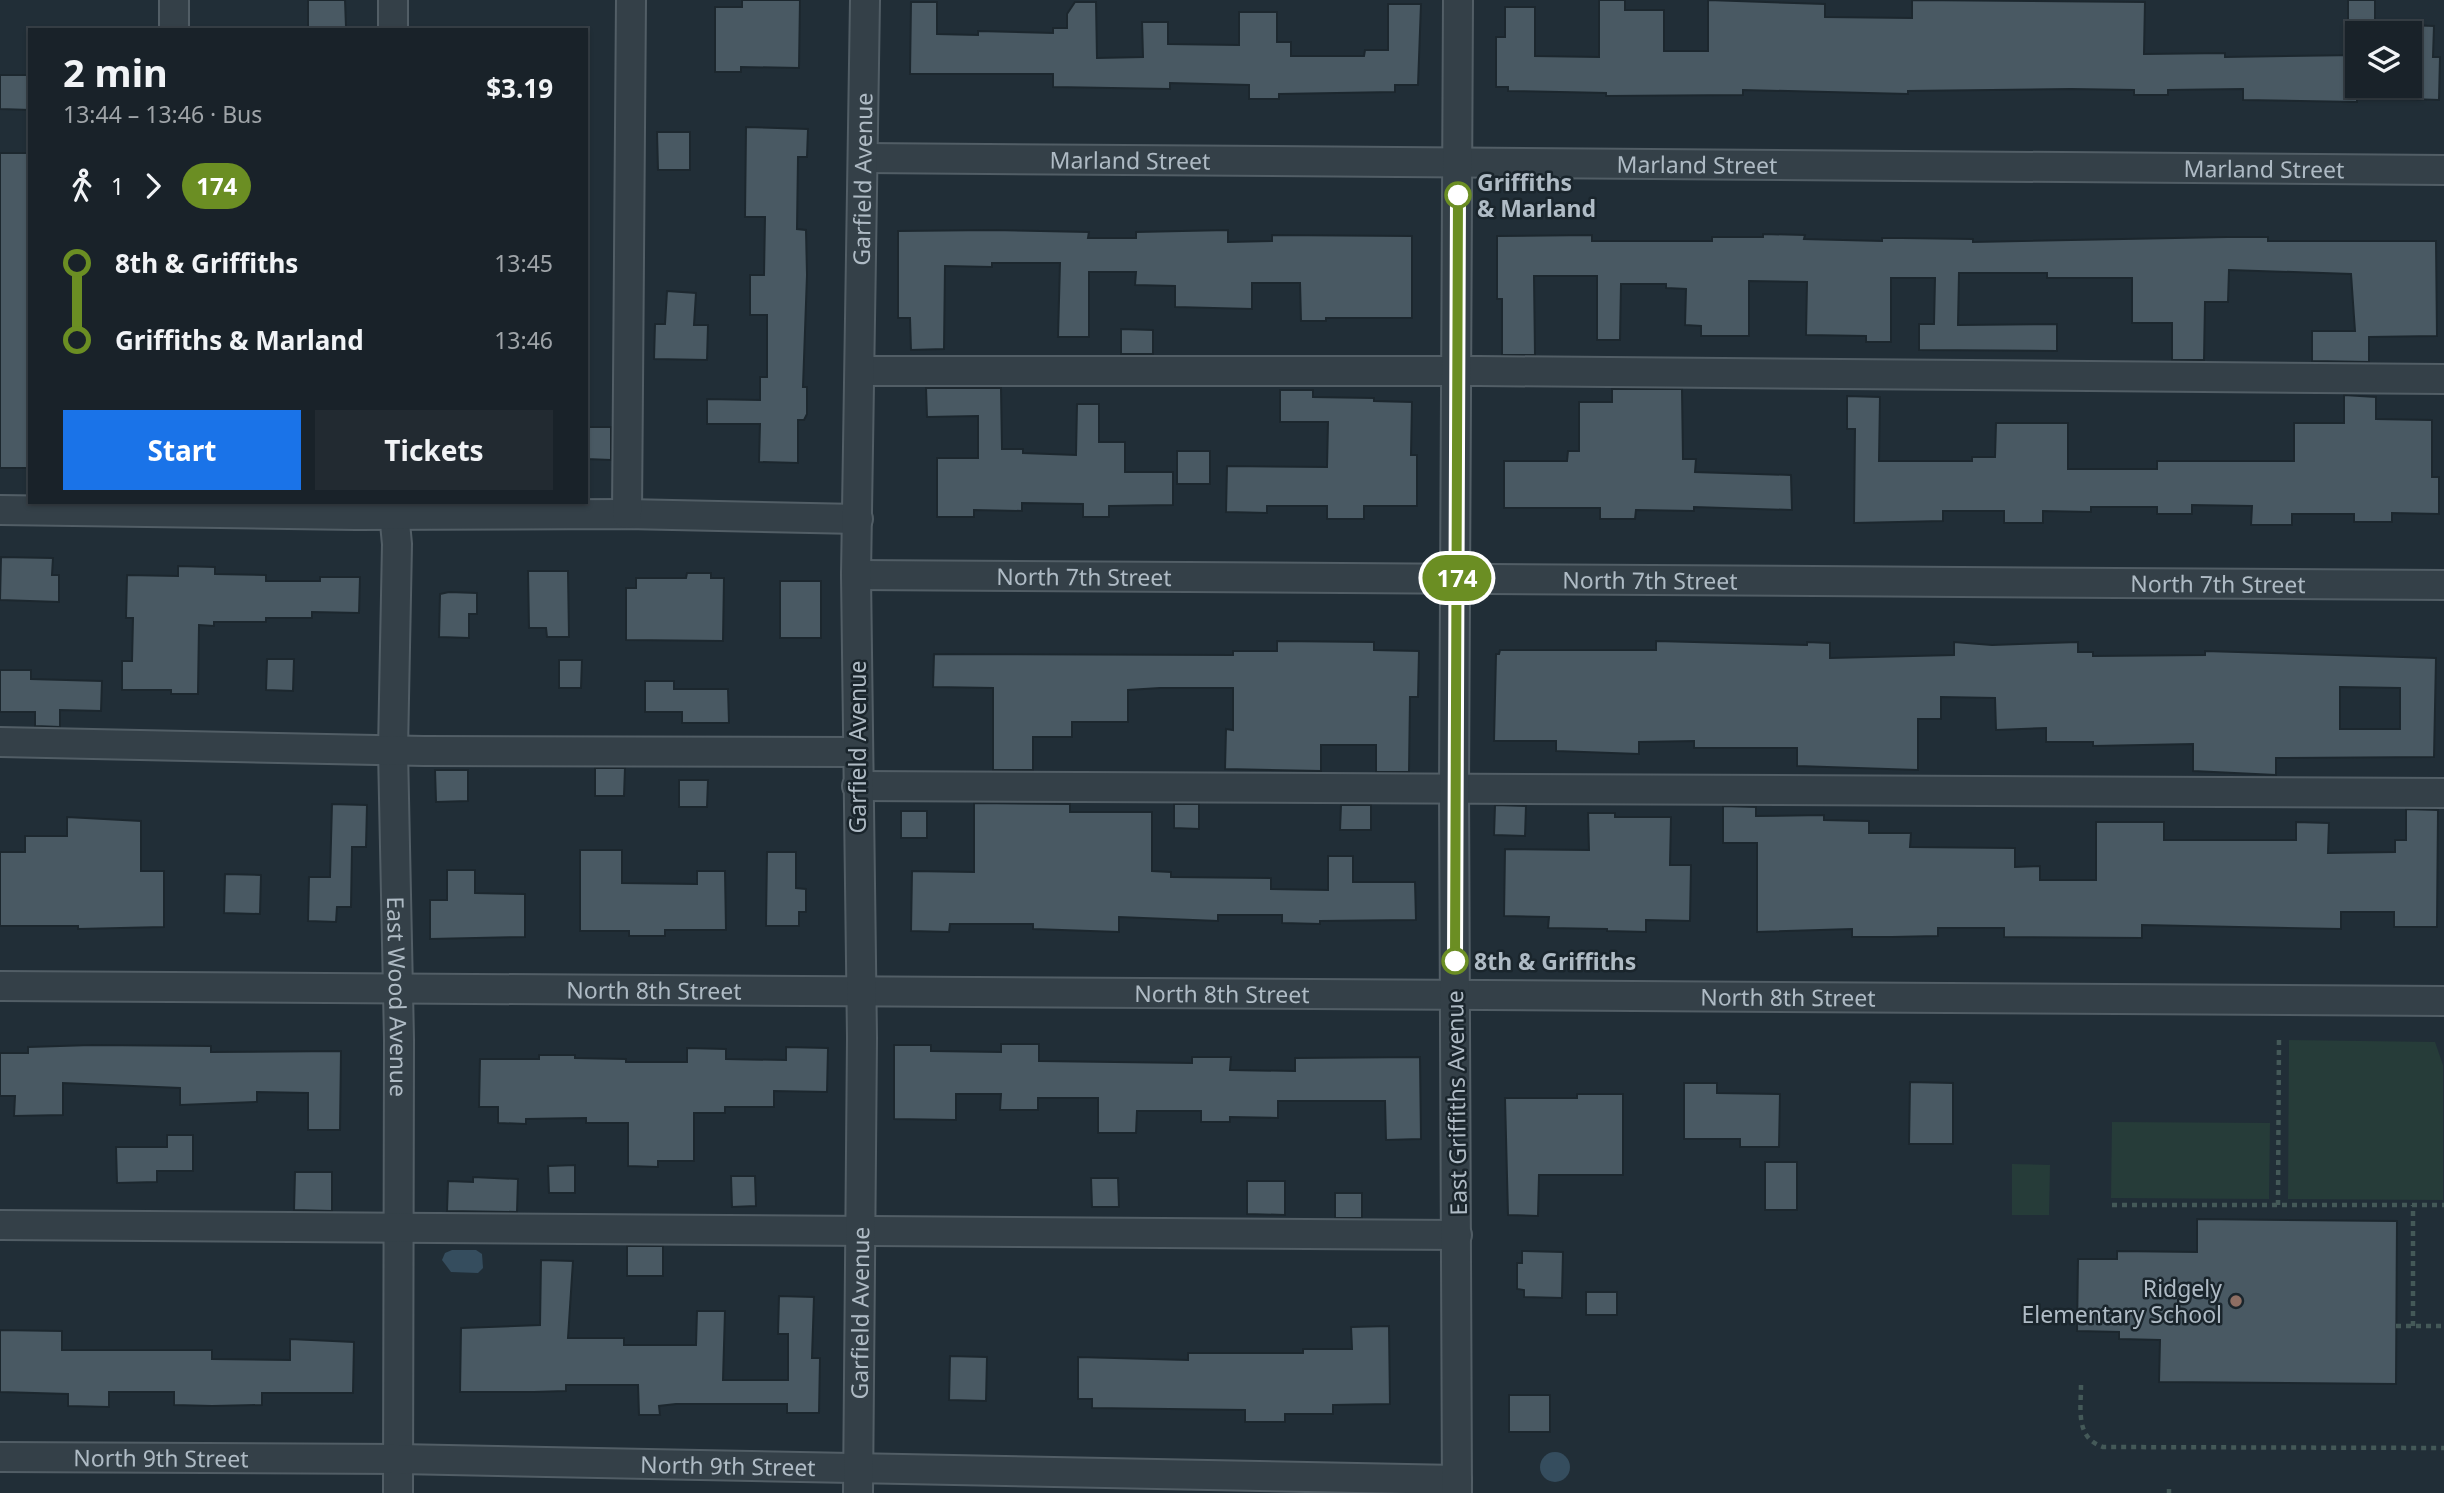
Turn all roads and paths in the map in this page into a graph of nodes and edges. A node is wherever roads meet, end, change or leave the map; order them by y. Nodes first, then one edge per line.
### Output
1 (174, 0) edge
2 (393, 0) edge
3 (631, 0) edge
4 (865, 0) edge
5 (1458, 0) edge
6 (174, 28) edge
7 (393, 28) edge
8 (864, 158) junction
9 (1458, 163) junction
10 (2444, 170) edge
11 (862, 371) junction
12 (1458, 372) junction
13 (2444, 379) edge
14 (171, 508) edge
15 (393, 508) edge
16 (0, 510) edge
17 (627, 514) junction
18 (858, 519) junction
19 (856, 575) junction
20 (1457, 578) junction
21 (2444, 585) edge
22 (0, 743) edge
23 (393, 750) junction
24 (857, 752) junction
25 (856, 786) junction
26 (1454, 789) junction
27 (2444, 793) edge
28 (0, 986) edge
29 (397, 989) junction
30 (861, 993) junction
31 (1454, 997) junction
32 (2444, 1002) edge
33 (2279, 1037) dead end
34 (2112, 1205) dead end
35 (2278, 1205) junction
36 (2413, 1205) junction
37 (2444, 1205) edge
38 (0, 1225) edge
39 (400, 1228) junction
40 (860, 1232) junction
41 (1458, 1235) junction
42 (2396, 1326) dead end
43 (2413, 1326) junction
44 (2444, 1326) edge
45 (2081, 1385) dead end
46 (2444, 1448) edge
47 (0, 1457) edge
48 (399, 1459) junction
49 (858, 1480) edge
50 (1457, 1486) edge
51 (398, 1493) edge

1 - 6 street
2 - 7 street
3 - 17 street
4 - 8 street, Garfield Avenue
5 - 9 street, East Griffiths Avenue
8 - 9 street, Marland Street
8 - 11 street, Garfield Avenue
9 - 10 street, Marland Street
9 - 12 street, East Griffiths Avenue
11 - 12 street
11 - 18 street, Garfield Avenue
12 - 13 street
12 - 20 street, East Griffiths Avenue
14 - 15 street
14 - 16 street
15 - 17 street
15 - 23 street, East Wood Avenue
17 - 18 street
18 - 19 street, Garfield Avenue
19 - 20 street, North 7th Street
19 - 24 street, Garfield Avenue
20 - 21 street, North 7th Street
20 - 26 street, East Griffiths Avenue
22 - 23 street
23 - 24 street
23 - 29 street, East Wood Avenue
24 - 25 street, Garfield Avenue
25 - 26 street
25 - 30 street, Garfield Avenue
26 - 27 street
26 - 31 street, East Griffiths Avenue
28 - 29 street, North 8th Street
29 - 30 street, North 8th Street
29 - 39 street, East Wood Avenue
30 - 31 street, North 8th Street
30 - 40 street, Garfield Avenue
31 - 32 street, North 8th Street
31 - 41 street, East Griffiths Avenue
33 - 35 path
34 - 35 path
35 - 36 path
36 - 37 path
36 - 43 path
38 - 39 street
39 - 40 street
39 - 48 street, East Wood Avenue
40 - 41 street
40 - 49 street, Garfield Avenue
41 - 50 street, East Griffiths Avenue
42 - 43 path
43 - 44 path
45 - 46 path
47 - 48 street, North 9th Street
48 - 49 street, North 9th Street
48 - 51 street, East Wood Avenue
49 - 50 street, North 9th Street

